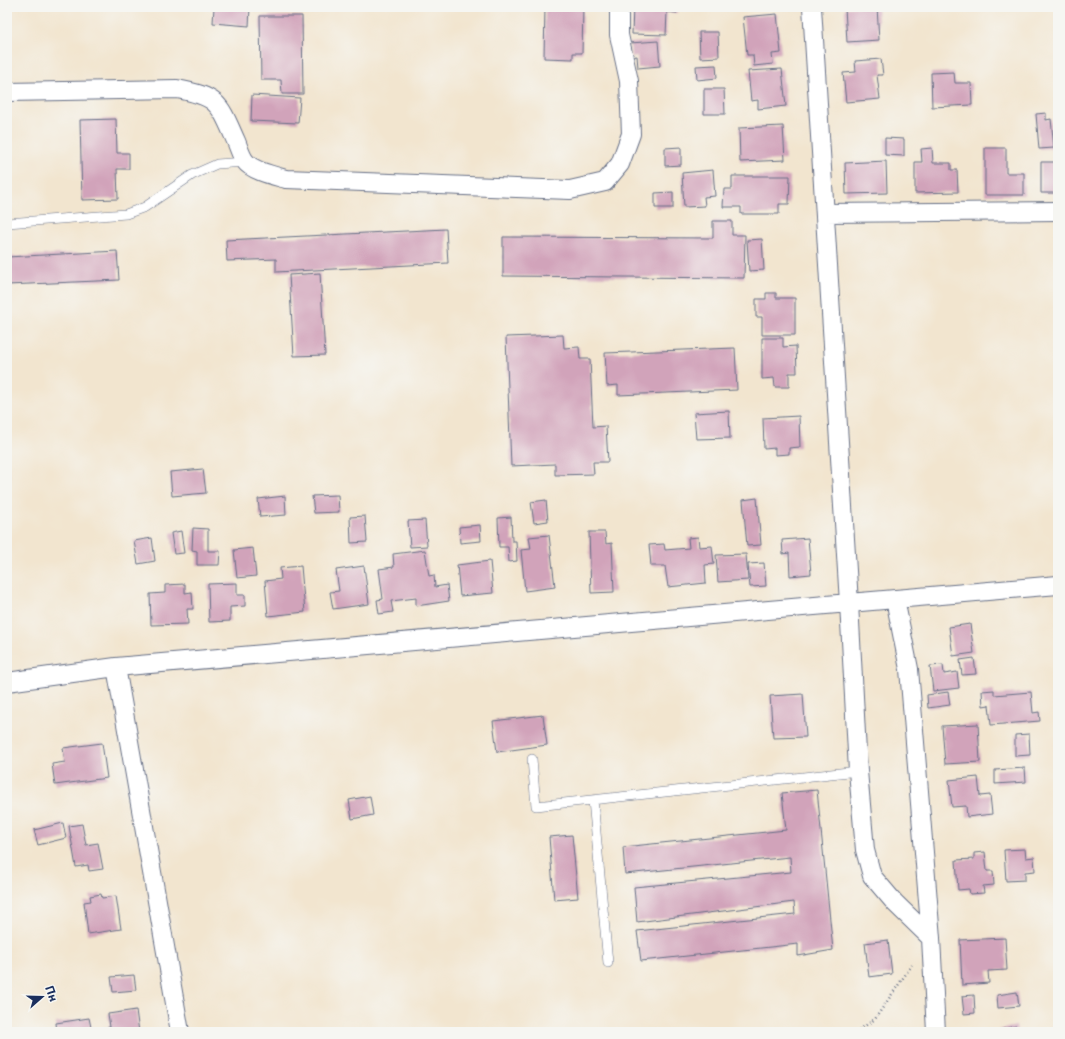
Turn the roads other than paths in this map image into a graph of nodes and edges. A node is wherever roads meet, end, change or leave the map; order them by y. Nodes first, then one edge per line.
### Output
1 (620, 7) edge
2 (812, 7) edge
3 (7, 92) edge
4 (245, 162) junction
5 (1058, 211) edge
6 (825, 213) junction
7 (7, 223) edge
8 (1058, 585) edge
9 (895, 599) junction
10 (849, 603) junction
11 (116, 667) junction
12 (7, 682) edge
13 (532, 759) dead end
14 (858, 771) junction
15 (594, 800) junction
16 (931, 938) junction
17 (608, 963) dead end
18 (180, 1032) edge
19 (936, 1032) edge

1 - 4 street
2 - 6 street
3 - 4 street
4 - 7 lane
5 - 6 street
6 - 10 street
8 - 9 street
9 - 10 street
9 - 16 street
10 - 11 street
10 - 14 street
11 - 12 street
11 - 18 street
13 - 15 lane
14 - 15 lane
14 - 16 street
15 - 17 lane
16 - 19 street

